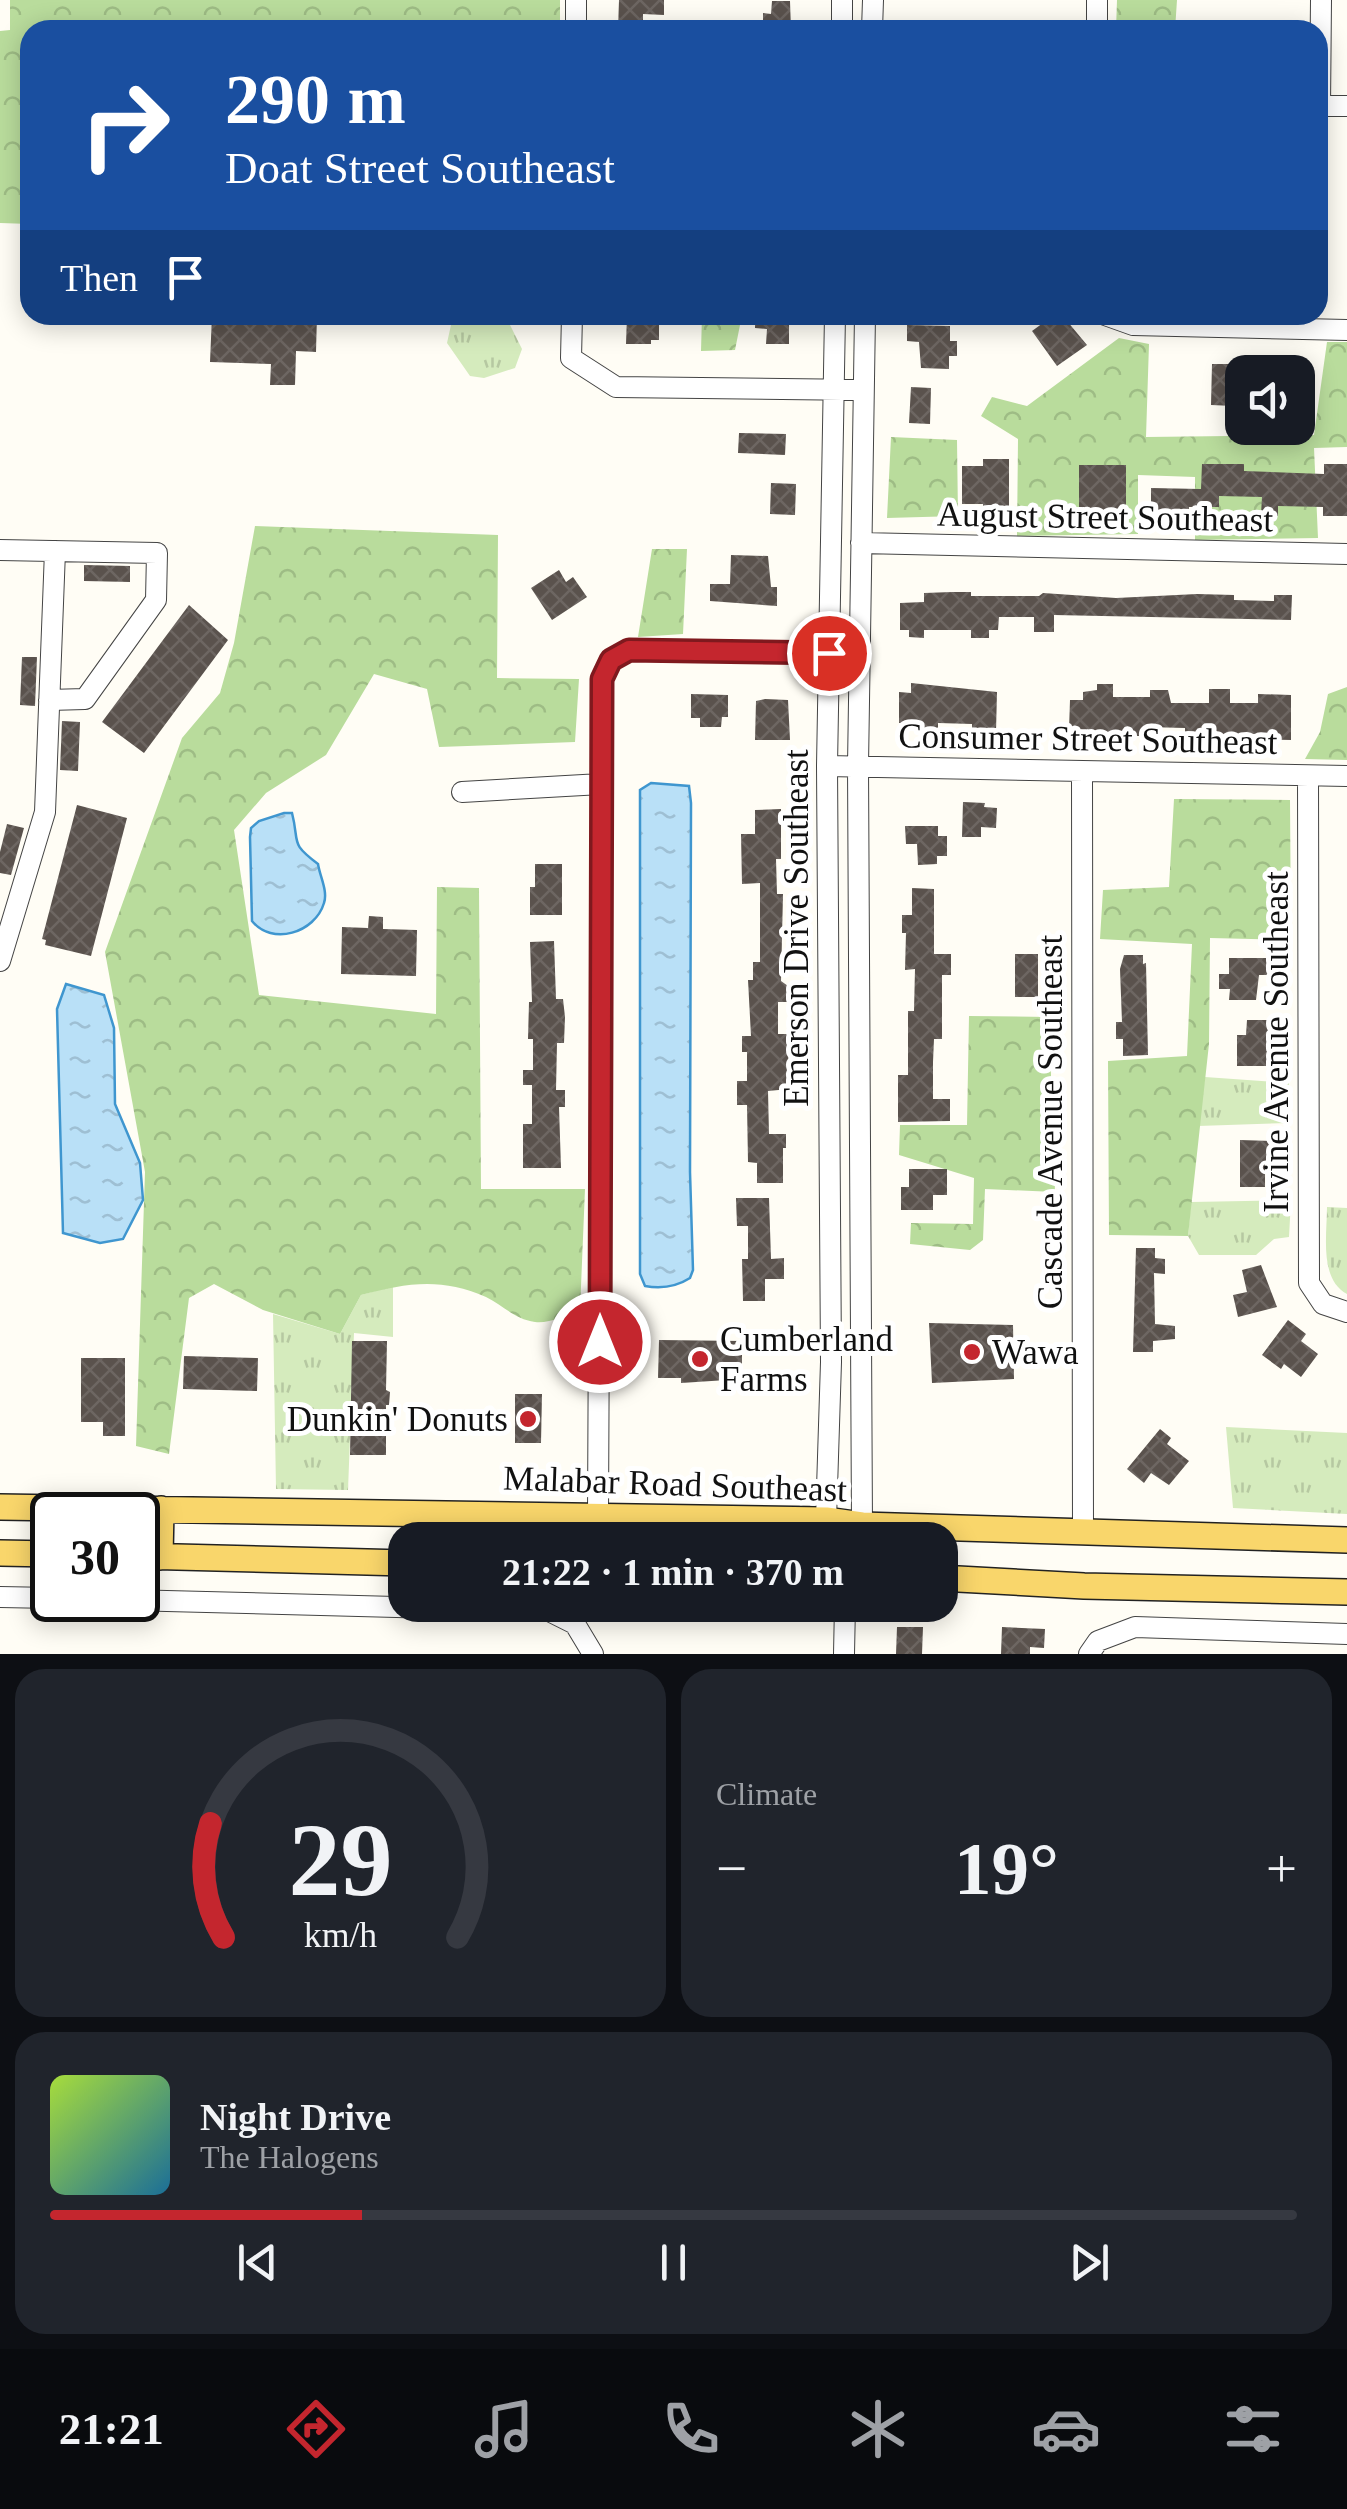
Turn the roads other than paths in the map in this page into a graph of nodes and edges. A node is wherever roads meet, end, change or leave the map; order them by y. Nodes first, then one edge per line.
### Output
1 (572, 325) edge
2 (835, 325) edge
3 (866, 325) edge
4 (1134, 325) edge
5 (1347, 330) edge
6 (863, 390) junction
7 (833, 391) junction
8 (861, 543) junction
9 (0, 550) edge
10 (55, 551) junction
11 (1347, 554) edge
12 (829, 653) junction
13 (49, 700) junction
14 (827, 766) junction
15 (858, 766) junction
16 (1082, 773) junction
17 (1308, 776) junction
18 (1347, 776) edge
19 (601, 784) junction
20 (462, 792) dead end
21 (0, 961) edge
22 (1347, 1312) edge
23 (0, 1507) edge
24 (161, 1509) junction
25 (160, 1513) edge
26 (598, 1515) junction
27 (706, 1522) edge
28 (829, 1522) edge
29 (859, 1522) edge
30 (1083, 1531) junction
31 (958, 1532) edge
32 (1347, 1540) edge
33 (0, 1553) edge
34 (30, 1554) edge
35 (160, 1557) edge
36 (388, 1563) edge
37 (958, 1579) edge
38 (1335, 1591) edge
39 (0, 1597) edge
40 (30, 1598) edge
41 (160, 1601) edge
42 (845, 1622) edge
43 (1347, 1634) edge
44 (1094, 1648) edge
45 (593, 1654) edge
46 (844, 1654) edge

1 - 7 street
2 - 7 street, Emerson Drive Southeast
3 - 6 street, Emerson Drive Southeast
4 - 5 street
6 - 7 street
6 - 8 street, Emerson Drive Southeast
7 - 12 street, Emerson Drive Southeast
8 - 11 street, August Street Southeast
8 - 15 street, Emerson Drive Southeast
9 - 10 street
10 - 13 street
10 - 13 street
12 - 14 street, Emerson Drive Southeast
12 - 19 street
13 - 21 street
14 - 15 street, Consumer Street Southeast
14 - 28 street, Emerson Drive Southeast
15 - 16 street, Consumer Street Southeast
15 - 29 street, Emerson Drive Southeast
16 - 17 street, Consumer Street Southeast
16 - 30 street, Cascade Avenue Southeast
17 - 18 street, Consumer Street Southeast
17 - 22 street, Irvine Avenue Southeast
19 - 20 street
19 - 26 street
23 - 24 main road, Malabar Road Southeast
24 - 25 main road
24 - 26 main road, Malabar Road Southeast
26 - 27 main road, Malabar Road Southeast
30 - 31 main road, Malabar Road Southeast
30 - 32 main road, Malabar Road Southeast
33 - 34 main road
35 - 36 main road
37 - 38 main road
39 - 40 street
41 - 45 street
42 - 46 street
43 - 44 street

